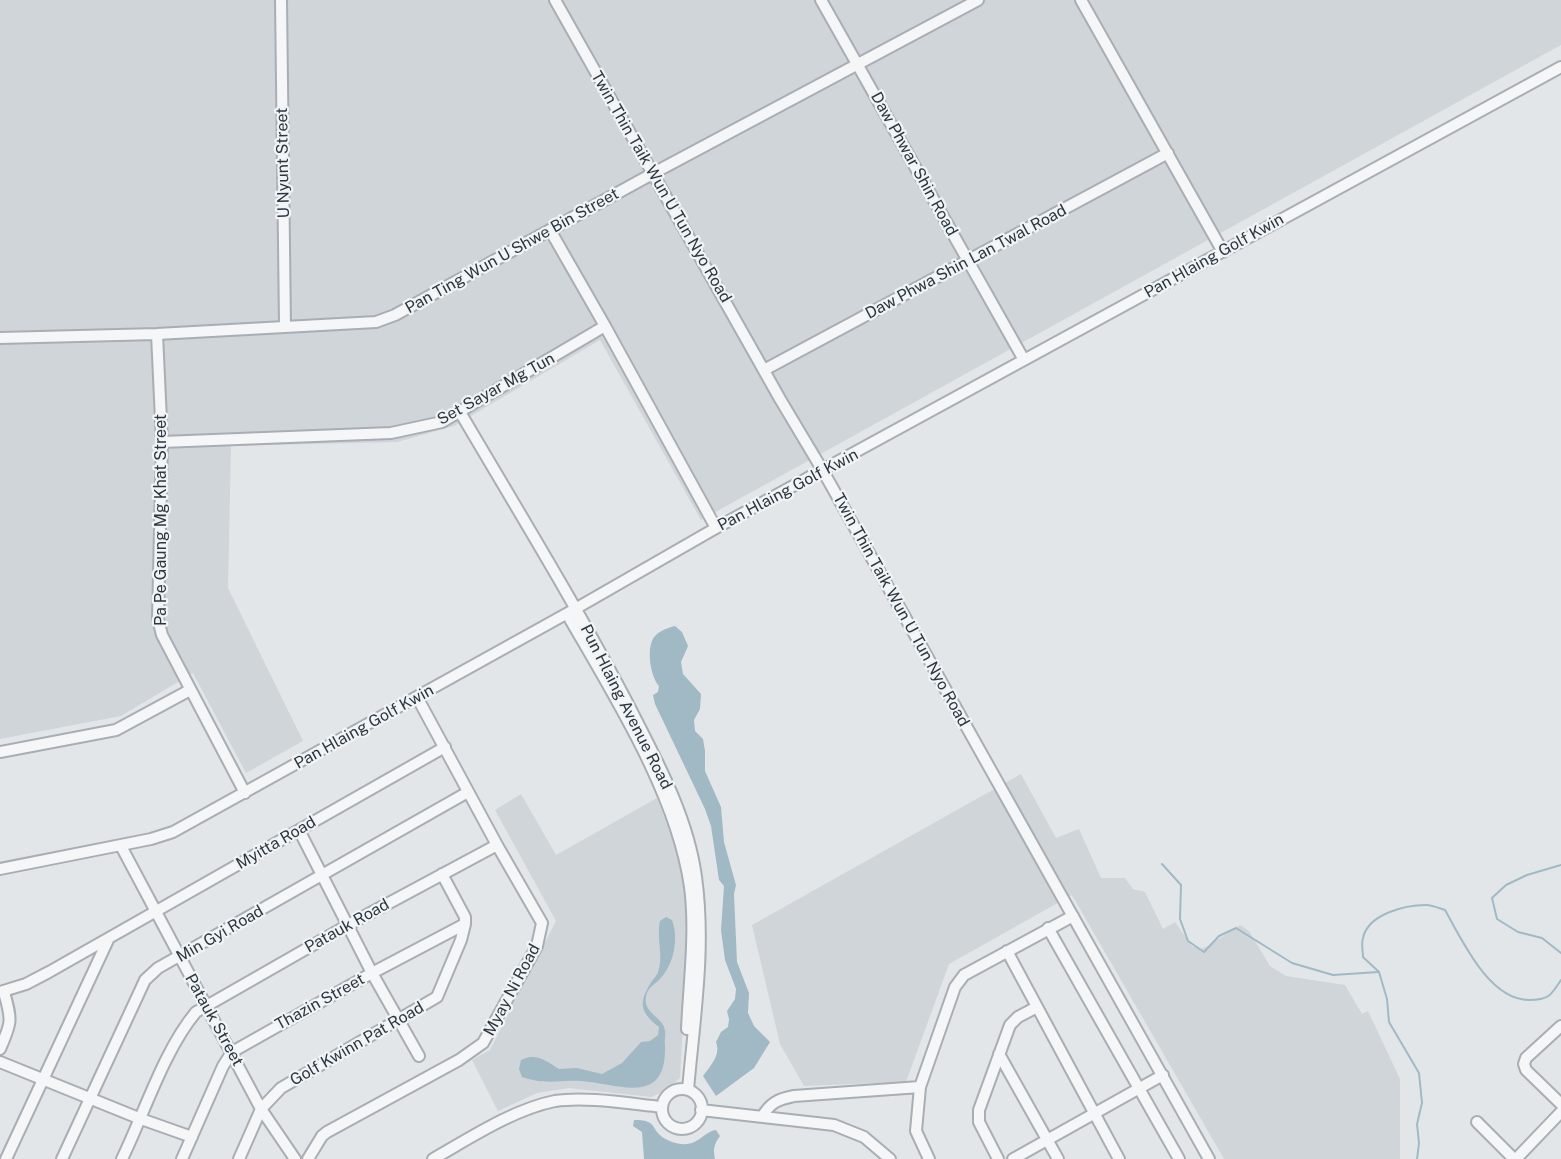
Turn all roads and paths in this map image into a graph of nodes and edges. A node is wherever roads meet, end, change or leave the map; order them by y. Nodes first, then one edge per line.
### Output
1 (281, 0) edge
2 (555, 0) edge
3 (821, 0) edge
4 (978, 0) edge
5 (1081, 0) edge
6 (858, 65) junction
7 (1561, 67) edge
8 (1168, 153) junction
9 (653, 174) junction
10 (550, 230) junction
11 (1223, 252) junction
12 (967, 261) junction
13 (285, 326) junction
14 (605, 326) junction
15 (157, 334) junction
16 (0, 338) edge
17 (1024, 360) junction
18 (764, 370) junction
19 (460, 412) junction
20 (162, 442) junction
21 (823, 471) junction
22 (716, 528) junction
23 (571, 611) junction
24 (190, 690) junction
25 (417, 697) junction
26 (445, 747) junction
27 (0, 752) edge
28 (468, 792) junction
29 (246, 793) junction
30 (299, 830) junction
31 (497, 845) junction
32 (121, 846) junction
33 (0, 869) edge
34 (442, 874) junction
35 (321, 876) junction
36 (155, 912) junction
37 (1073, 916) junction
38 (465, 924) junction
39 (348, 925) junction
40 (1048, 928) junction
41 (108, 939) junction
42 (1007, 951) junction
43 (180, 956) junction
44 (372, 973) junction
45 (2, 992) edge
46 (206, 1005) junction
47 (1037, 1007) junction
48 (398, 1020) junction
49 (1561, 1026) edge
50 (0, 1049) edge
51 (232, 1052) junction
52 (999, 1054) junction
53 (419, 1056) dead end
54 (0, 1062) edge
55 (1163, 1075) junction
56 (43, 1078) junction
57 (920, 1087) junction
58 (1139, 1088) junction
59 (685, 1090) junction
60 (91, 1097) junction
61 (1561, 1104) edge
62 (662, 1107) junction
63 (261, 1109) junction
64 (701, 1110) junction
65 (1561, 1112) edge
66 (1094, 1114) junction
67 (762, 1117) junction
68 (141, 1119) junction
69 (1477, 1122) dead end
70 (192, 1137) junction
71 (1046, 1140) junction
72 (6, 1159) edge
73 (62, 1159) edge
74 (122, 1159) edge
75 (182, 1159) edge
76 (239, 1159) edge
77 (296, 1159) edge
78 (308, 1159) edge
79 (433, 1159) edge
80 (890, 1159) edge
81 (929, 1159) edge
82 (998, 1159) edge
83 (1013, 1159) edge
84 (1058, 1159) edge
85 (1119, 1159) edge
86 (1179, 1159) edge
87 (1209, 1159) edge
88 (1515, 1159) edge

1 - 13 street, U Nyunt Street
2 - 9 street, Twin Thin Taik Wun U Tun Nyo Road
3 - 6 street, Daw Phwar Shin Road
4 - 6 street, Pan Ting Wun U Shwe Bin Street
5 - 8 street
6 - 9 street, Pan Ting Wun U Shwe Bin Street
6 - 12 street, Daw Phwar Shin Road
7 - 11 street, Pan Hlaing Golf Kwin
8 - 11 street
8 - 12 street, Daw Phwa Shin Lan Twal Road
9 - 10 street, Pan Ting Wun U Shwe Bin Street
9 - 18 street, Twin Thin Taik Wun U Tun Nyo Road
10 - 13 street, Pan Ting Wun U Shwe Bin Street
10 - 14 street
11 - 17 street, Pan Hlaing Golf Kwin
12 - 17 street, Daw Phwar Shin Road
12 - 18 street, Daw Phwa Shin Lan Twal Road
13 - 15 street, Pan Ting Wun U Shwe Bin Street
14 - 19 street, Set Sayar Mg Tun
14 - 22 street
15 - 16 street, Pan Ting Wun U Shwe Bin Street
15 - 20 street, Pa Pe Gaung Mg Khat Street
17 - 21 street, Pan Hlaing Golf Kwin
18 - 21 street, Twin Thin Taik Wun U Tun Nyo Road
19 - 20 street, Set Sayar Mg Tun
19 - 23 street, Pun Hlaing Avenue Road
20 - 24 street, Pa Pe Gaung Mg Khat Street
21 - 22 street, Pan Hlaing Golf Kwin
21 - 37 street, Twin Thin Taik Wun U Tun Nyo Road
22 - 23 street, Pan Hlaing Golf Kwin
23 - 25 street, Pan Hlaing Golf Kwin
23 - 59 street, Pun Hlaing Avenue Road
24 - 27 street
24 - 29 street, Pa Pe Gaung Mg Khat Street
25 - 26 street
25 - 29 street, Pan Hlaing Golf Kwin
26 - 28 street
26 - 30 street, Myitta Road
28 - 31 street
28 - 35 street, Min Gyi Road
29 - 32 street, Pan Hlaing Golf Kwin
30 - 35 street
30 - 36 street, Myitta Road
31 - 34 street, Patauk Road
31 - 78 street, Myay Ni Road
32 - 33 street, Pan Hlaing Golf Kwin
32 - 36 street, Patauk Street
34 - 38 street
34 - 39 street, Patauk Road
35 - 39 street
35 - 43 street, Min Gyi Road
36 - 41 street, Myitta Road
36 - 43 street, Patauk Street
37 - 40 street
37 - 55 street, Twin Thin Taik Wun U Tun Nyo Road
38 - 44 street, Thazin Street
38 - 48 street, Golf Kwinn Pat Road
39 - 44 street
39 - 46 street, Patauk Road
40 - 42 street
40 - 58 street
41 - 45 street, Myitta Road
41 - 56 street
42 - 47 street
42 - 57 street
43 - 46 street, Patauk Street
43 - 60 street, Min Gyi Road
44 - 48 street
44 - 51 street, Thazin Street
45 - 50 street
46 - 51 street, Patauk Street
46 - 68 street, Patauk Road
47 - 52 street
47 - 66 street
48 - 53 street
48 - 63 street, Golf Kwinn Pat Road
49 - 61 street
51 - 63 street, Patauk Street
51 - 70 street
52 - 71 street
52 - 82 street
54 - 56 street
55 - 58 street
55 - 87 street, Twin Thin Taik Wun U Tun Nyo Road
56 - 60 street
56 - 72 street
57 - 67 street
57 - 81 street
58 - 66 street
58 - 86 street
59 - 62 street
59 - 64 street
60 - 68 street
60 - 73 street, Min Gyi Road
62 - 64 street
62 - 79 street
63 - 76 street, Golf Kwinn Pat Road
63 - 77 street, Patauk Street
64 - 67 street
65 - 88 street
66 - 71 street
66 - 85 street
67 - 80 street
68 - 70 street
68 - 74 street, Patauk Road
69 - 88 street
70 - 75 street
71 - 83 street
71 - 84 street

